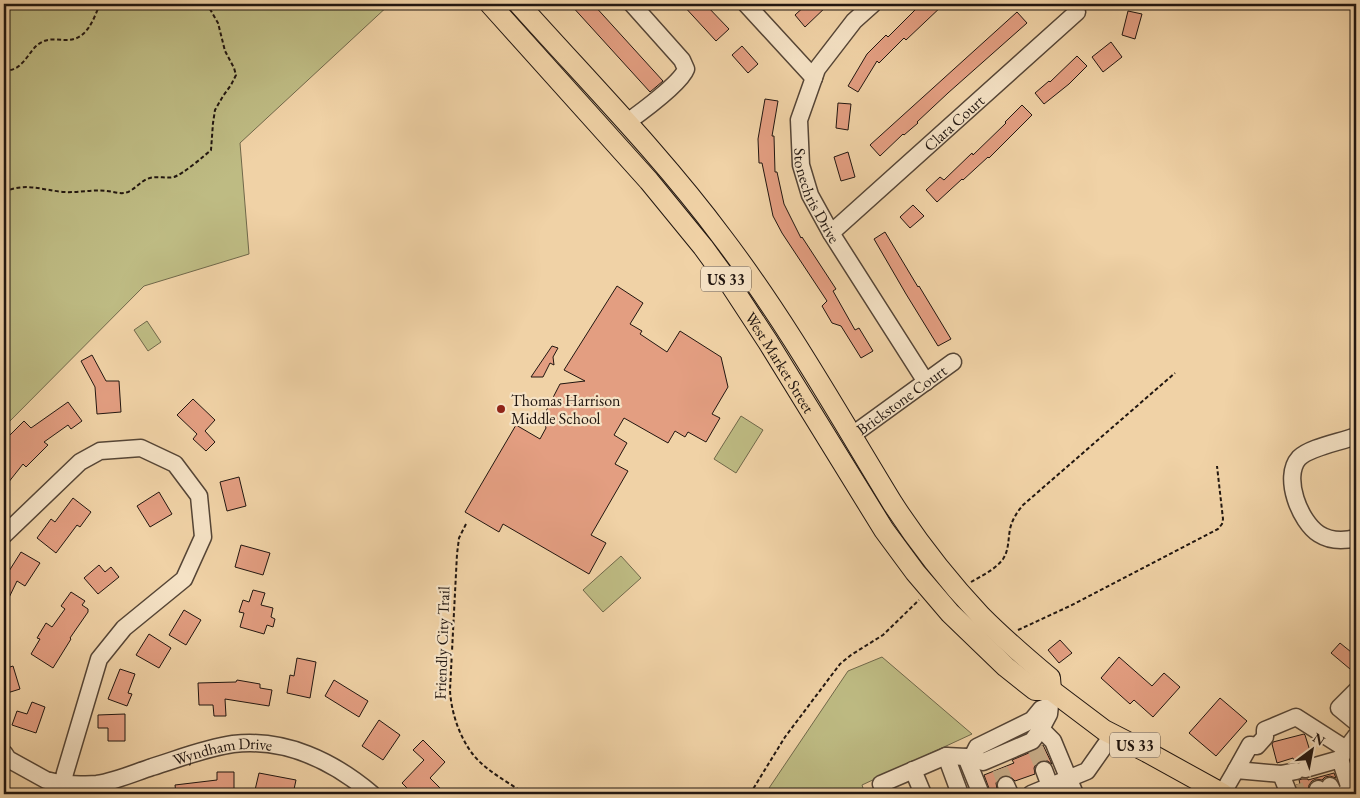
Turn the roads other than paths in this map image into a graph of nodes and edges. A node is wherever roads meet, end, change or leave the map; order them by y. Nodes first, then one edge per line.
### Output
1 (490, 4) edge
2 (519, 4) edge
3 (632, 4) edge
4 (746, 4) edge
5 (873, 4) edge
6 (1077, 12) dead end
7 (814, 78) junction
8 (626, 123) junction
9 (831, 233) junction
10 (953, 362) dead end
11 (926, 382) junction
12 (850, 436) junction
13 (1356, 436) edge
14 (4, 535) edge
15 (1356, 538) edge
16 (1356, 691) edge
17 (1053, 697) junction
18 (1356, 722) edge
19 (1113, 734) junction
20 (1356, 736) edge
21 (1036, 739) junction
22 (4, 753) edge
23 (946, 756) junction
24 (969, 757) junction
25 (913, 770) junction
26 (1044, 770) tunnel mouth
27 (1236, 770) junction
28 (1320, 779) edge
29 (62, 789) edge
30 (1066, 789) edge
31 (372, 794) edge
32 (886, 794) edge
33 (923, 794) edge
34 (960, 794) edge
35 (981, 794) edge
36 (1031, 794) edge
37 (1223, 794) edge

1 - 17 main road, West Market Street / US 33
2 - 8 main road, West Market Street / US 33
3 - 8 street
4 - 7 street
5 - 7 street, Stonechris Drive
6 - 9 street, Clara Court
7 - 9 street, Stonechris Drive
8 - 12 main road, West Market Street / US 33
9 - 11 street, Stonechris Drive
10 - 11 street, Brickstone Court
11 - 12 street, Brickstone Court
12 - 17 main road, West Market Street / US 33
13 - 15 street
14 - 29 street
16 - 18 street
17 - 19 main road, West Market Street / US 33
17 - 21 street
17 - 24 street
19 - 30 street
19 - 37 main road, West Market Street / US 33
20 - 28 street
21 - 24 street
21 - 30 street
22 - 29 street, Wyndham Drive
23 - 24 street
23 - 25 street
23 - 34 street
24 - 35 street
25 - 32 street
25 - 33 street
26 - 30 street
27 - 28 street
27 - 28 street
27 - 37 street
29 - 31 street, Wyndham Drive
30 - 36 street

